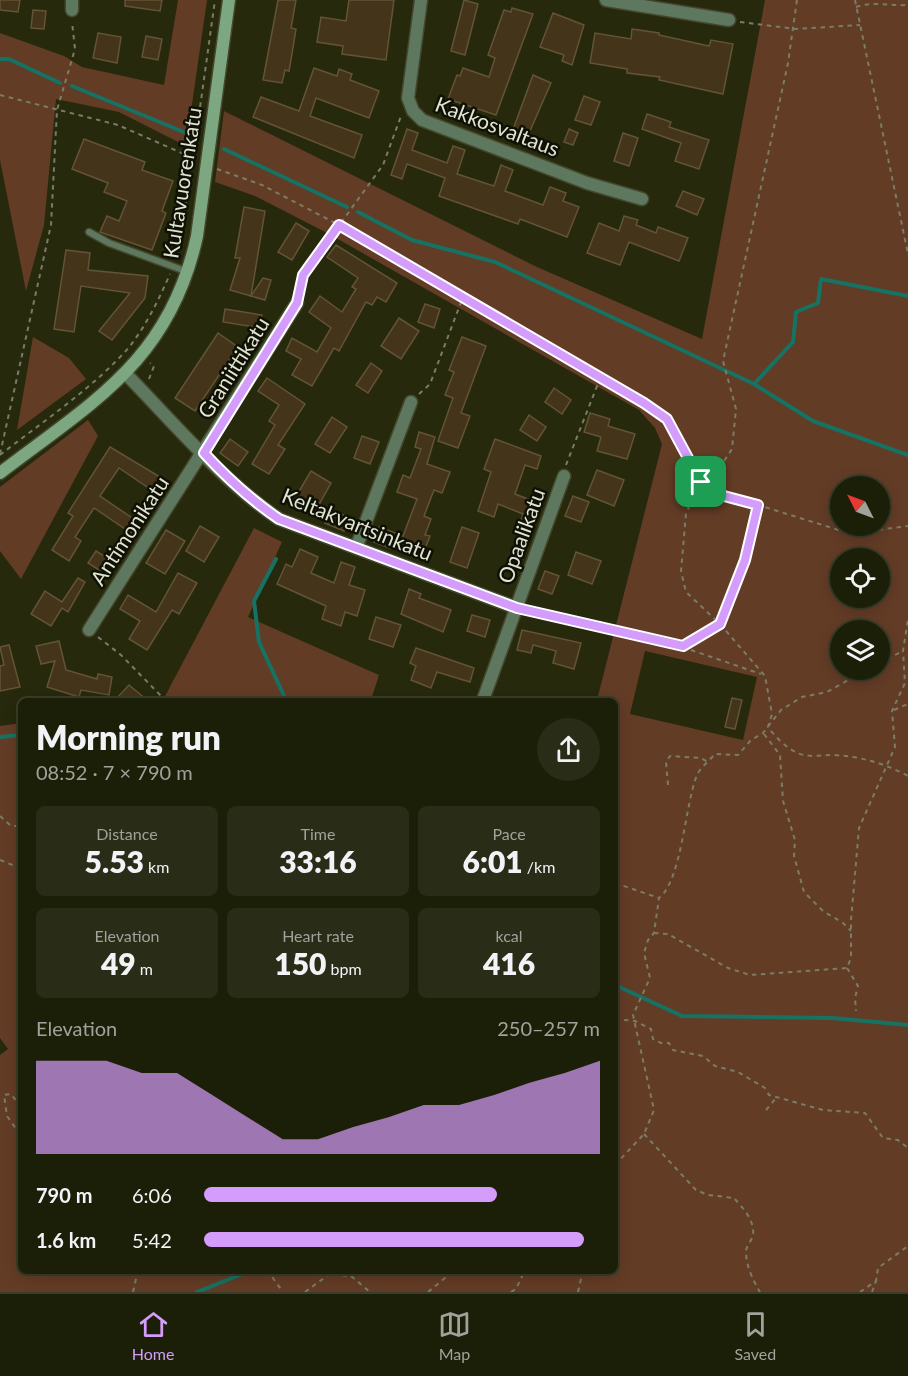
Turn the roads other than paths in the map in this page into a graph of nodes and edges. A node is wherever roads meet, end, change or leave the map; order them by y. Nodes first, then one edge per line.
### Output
1 (229, 0) edge
2 (421, 0) edge
3 (606, 0) edge
4 (657, 4) edge
5 (729, 20) road end
6 (642, 199) dead end
7 (89, 232) dead end
8 (189, 272) junction
9 (297, 303) road end
10 (125, 373) junction
11 (411, 402) road end
12 (204, 453) junction
13 (0, 473) edge
14 (564, 476) road end
15 (356, 548) junction
16 (517, 608) junction
17 (89, 630) road end
18 (683, 646) road end
19 (484, 698) edge

1 - 8 street, Kultavuorenkatu
2 - 6 street, Kakkosvaltaus
3 - 4 street
4 - 5 street
7 - 8 lane
8 - 10 street, Kultavuorenkatu
9 - 12 street, Graniittikatu
10 - 12 street, Keltakvartsinkatu
10 - 13 street, Kultavuorenkatu
11 - 15 street
12 - 15 street, Keltakvartsinkatu
12 - 17 street, Antimonikatu
14 - 16 street, Opaalikatu
15 - 16 street, Keltakvartsinkatu
16 - 18 lane
16 - 19 street, Opaalikatu

